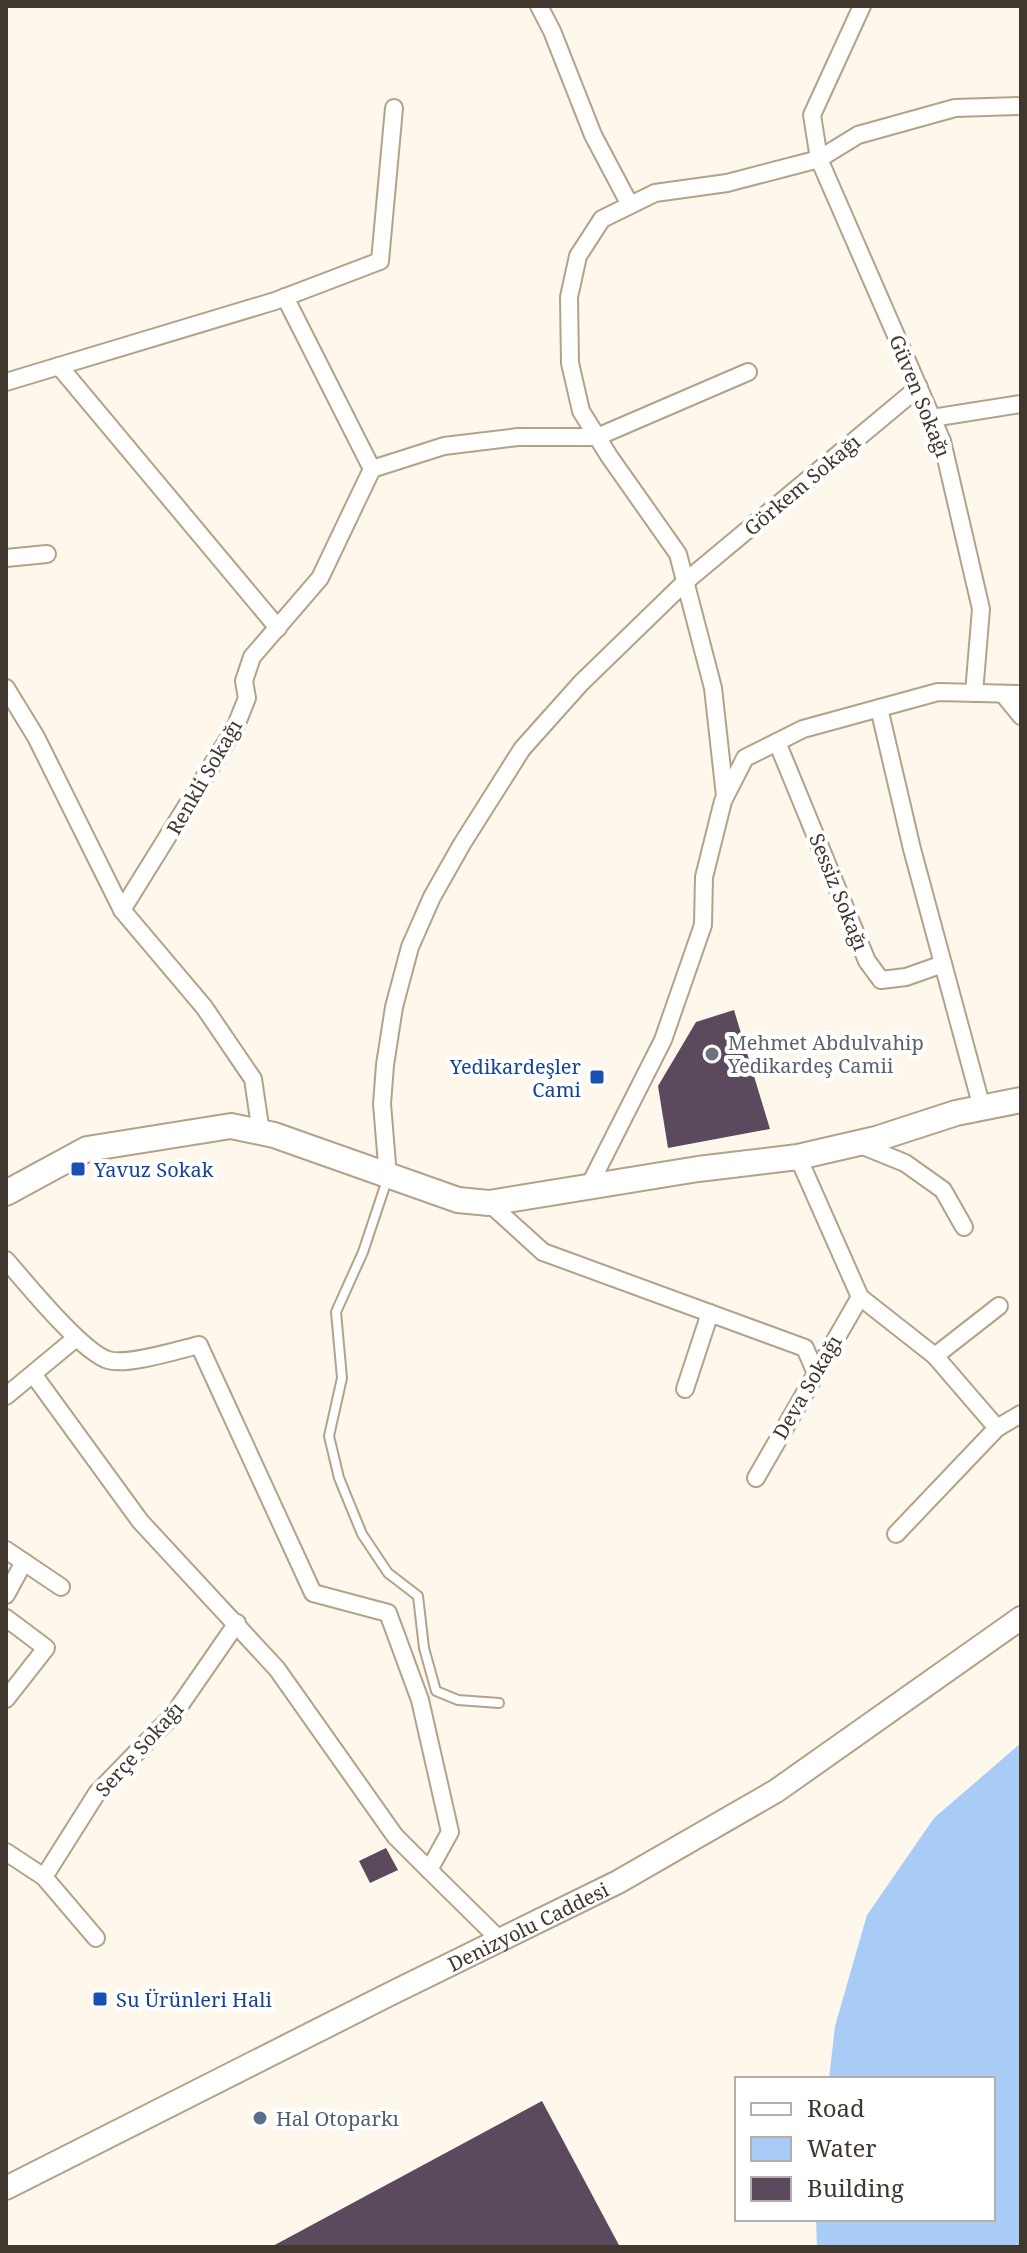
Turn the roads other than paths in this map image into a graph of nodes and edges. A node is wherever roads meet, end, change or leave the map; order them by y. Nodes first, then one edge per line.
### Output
1 (539, 6) edge
2 (862, 6) edge
3 (1021, 106) edge
4 (394, 108) dead end
5 (819, 159) junction
6 (630, 205) junction
7 (285, 297) junction
8 (59, 366) junction
9 (748, 372) dead end
10 (6, 382) edge
11 (919, 387) junction
12 (1021, 404) edge
13 (932, 418) junction
14 (597, 437) junction
15 (372, 469) junction
16 (47, 554) dead end
17 (6, 558) edge
18 (685, 582) junction
19 (278, 628) junction
20 (6, 688) edge
21 (974, 693) junction
22 (1003, 694) junction
23 (1021, 694) edge
24 (879, 708) junction
25 (1021, 716) edge
26 (777, 742) junction
27 (725, 796) junction
28 (122, 910) junction
29 (943, 964) junction
30 (1021, 1100) edge
31 (982, 1108) junction
32 (261, 1133) junction
33 (857, 1144) junction
34 (798, 1157) junction
35 (388, 1176) junction
36 (588, 1188) junction
37 (6, 1193) edge
38 (489, 1203) junction
39 (964, 1227) dead end
40 (6, 1260) edge
41 (860, 1297) junction
42 (999, 1306) dead end
43 (710, 1313) junction
44 (76, 1338) junction
45 (935, 1356) junction
46 (815, 1371) junction
47 (33, 1374) junction
48 (685, 1389) dead end
49 (6, 1396) edge
50 (1021, 1414) edge
51 (997, 1428) junction
52 (756, 1478) dead end
53 (896, 1534) dead end
54 (6, 1550) edge
55 (24, 1562) junction
56 (61, 1587) dead end
57 (6, 1595) edge
58 (6, 1618) edge
59 (1021, 1618) edge
60 (237, 1623) junction
61 (6, 1699) edge
62 (499, 1703) dead end
63 (6, 1852) edge
64 (429, 1870) junction
65 (44, 1877) junction
66 (96, 1938) dead end
67 (500, 1940) junction
68 (6, 2188) edge

1 - 6 street
2 - 5 street, Güven Sokağı
3 - 5 street
4 - 7 street
5 - 6 street
5 - 11 street, Güven Sokağı
6 - 14 street
7 - 8 street
7 - 15 street
8 - 10 street
8 - 19 street
9 - 14 street
11 - 13 street, Güven Sokağı
11 - 18 street, Görkem Sokağı
12 - 13 street
13 - 21 street, Güven Sokağı
14 - 15 street
14 - 18 street
15 - 19 street, Renkli Sokağı
16 - 17 street
18 - 27 street
18 - 35 street, Görkem Sokağı
19 - 28 street, Renkli Sokağı
20 - 28 street
21 - 22 street
21 - 24 street
22 - 23 street
22 - 25 street
24 - 26 street
24 - 29 street
26 - 27 street
26 - 29 street, Sessiz Sokağı
27 - 36 street
28 - 32 street
29 - 31 street
30 - 31 main road
31 - 33 main road
32 - 35 main road
32 - 37 main road
33 - 34 main road
33 - 39 street
34 - 36 main road
34 - 41 street
35 - 38 main road
35 - 62 lane
36 - 38 main road
38 - 43 street
40 - 44 street
41 - 45 street
41 - 46 street, Deva Sokağı
42 - 45 street
43 - 46 street
43 - 48 street
44 - 47 street
44 - 64 street
45 - 51 street
46 - 52 street, Deva Sokağı
47 - 49 street
47 - 60 street
50 - 51 street
51 - 53 street
54 - 55 street
55 - 56 street
55 - 57 street
58 - 61 street
59 - 67 street, Denizyolu Caddesi
60 - 64 street
60 - 65 street, Serçe Sokağı
63 - 65 street
64 - 67 street
65 - 66 street
67 - 68 street, Denizyolu Caddesi

